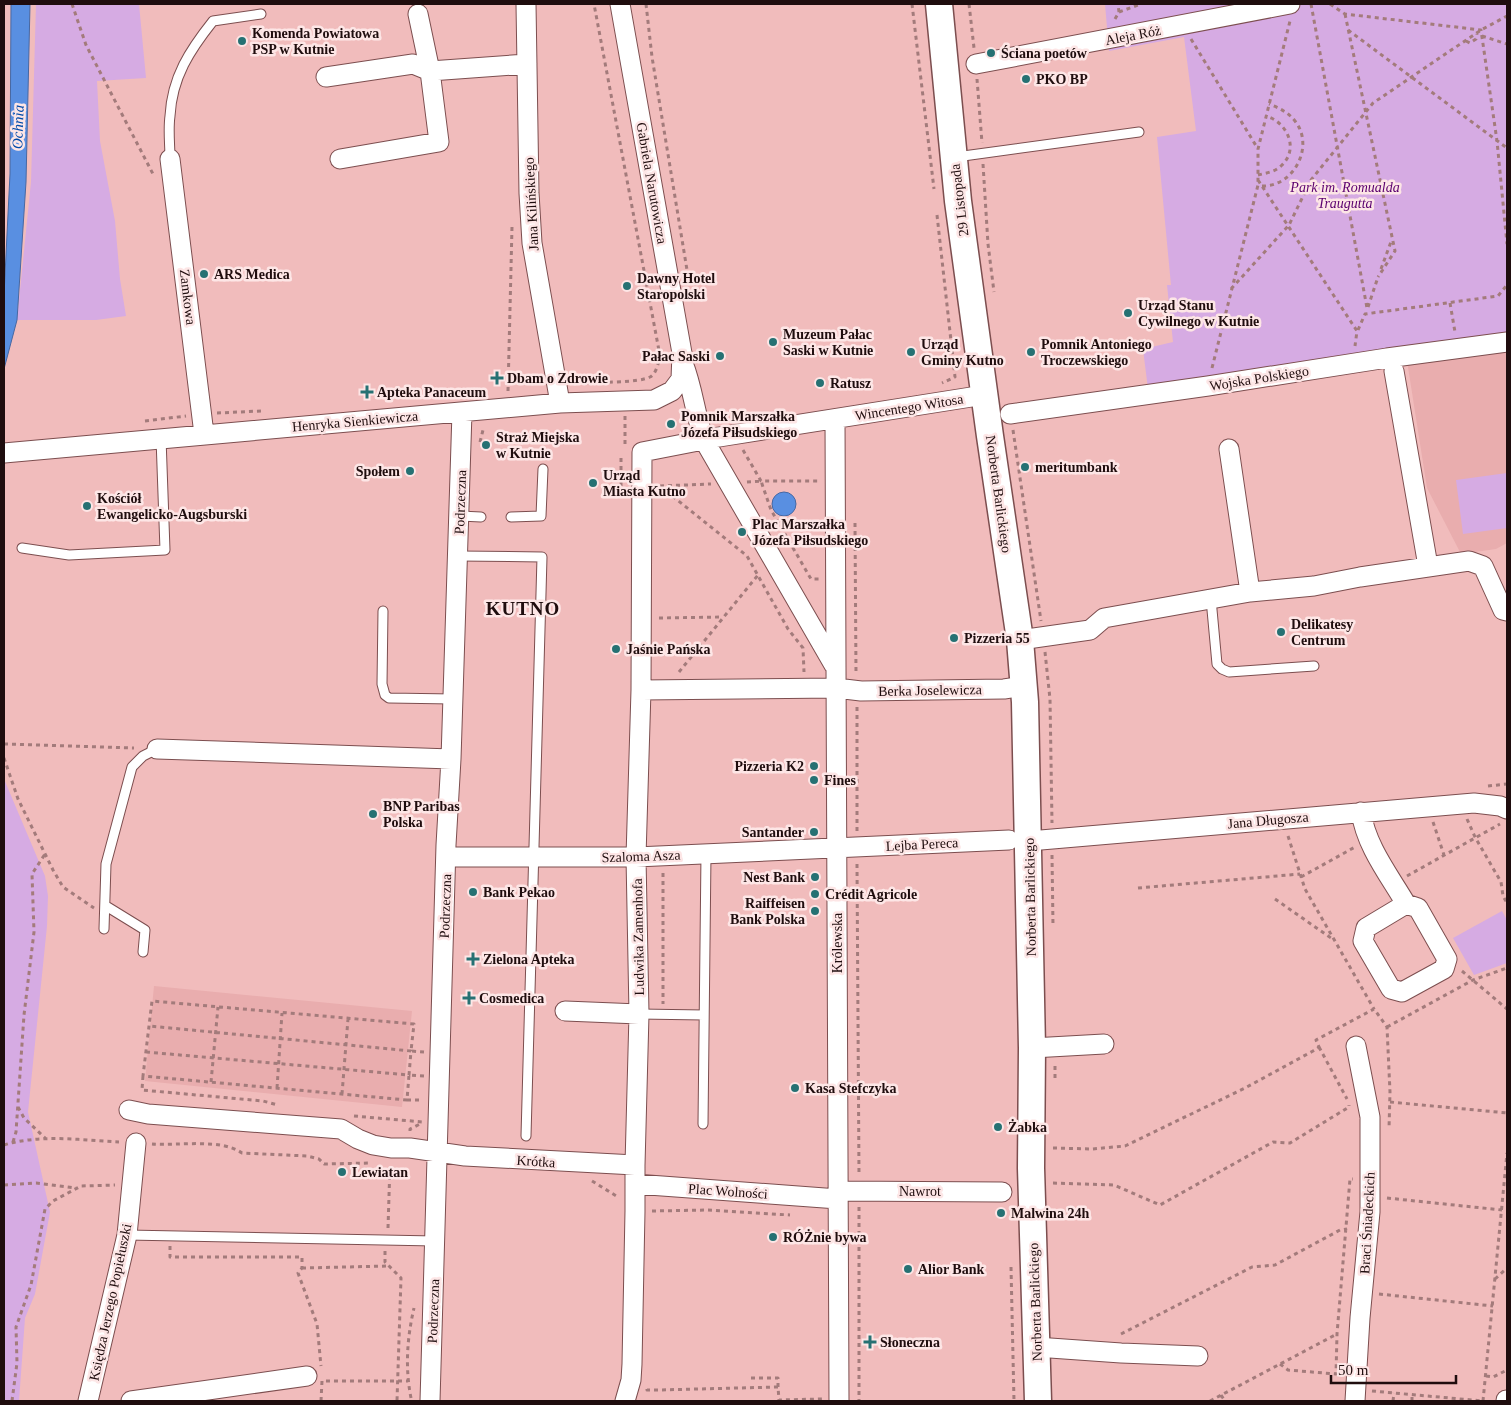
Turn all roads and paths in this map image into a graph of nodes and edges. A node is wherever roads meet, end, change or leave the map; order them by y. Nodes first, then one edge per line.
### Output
1 (72, 4) edge
2 (526, 4) edge
3 (594, 4) edge
4 (620, 4) edge
5 (646, 4) edge
6 (912, 4) edge
7 (939, 4) edge
8 (969, 4) edge
9 (1118, 4) edge
10 (1141, 4) edge
11 (1311, 4) edge
12 (1330, 4) edge
13 (1291, 8) edge
14 (261, 14) dead end
15 (418, 14) dead end
16 (1345, 14) junction
17 (1507, 16) edge
18 (1183, 26) junction
19 (1348, 30) junction
20 (1481, 30) junction
21 (1482, 36) junction
22 (1507, 44) edge
23 (527, 64) junction
24 (976, 64) junction
25 (430, 71) junction
26 (326, 77) dead end
27 (1412, 77) junction
28 (1269, 104) junction
29 (1366, 111) junction
30 (1266, 116) junction
31 (1139, 132) dead end
32 (1497, 141) junction
33 (1338, 147) junction
34 (1507, 148) edge
35 (982, 149) dead end
36 (1258, 149) junction
37 (954, 157) junction
38 (983, 158) dead end
39 (170, 159) joint
40 (340, 159) dead end
41 (1258, 175) junction
42 (155, 178) dead end
43 (1260, 186) junction
44 (934, 190) dead end
45 (936, 208) dead end
46 (1289, 226) junction
47 (1392, 239) junction
48 (1507, 244) edge
49 (1378, 277) junction
50 (689, 285) dead end
51 (1507, 285) edge
52 (1231, 289) junction
53 (995, 301) dead end
54 (1450, 303) junction
55 (1367, 308) junction
56 (1365, 314) junction
57 (1357, 331) junction
58 (1507, 342) edge
59 (1458, 348) junction
60 (682, 362) junction
61 (1352, 364) junction
62 (1394, 371) dead end
63 (623, 380) dead end
64 (934, 384) dead end
65 (1208, 386) junction
66 (984, 395) junction
67 (560, 403) junction
68 (462, 412) junction
69 (835, 419) junction
70 (1012, 423) dead end
71 (204, 434) junction
72 (734, 434) junction
73 (161, 438) junction
74 (704, 440) junction
75 (1228, 449) dead end
76 (4, 453) edge
77 (621, 458) dead end
78 (543, 468) dead end
79 (836, 481) junction
80 (634, 488) junction
81 (460, 516) junction
82 (481, 516) dead end
83 (511, 517) dead end
84 (855, 519) dead end
85 (22, 548) dead end
86 (458, 556) junction
87 (1428, 566) junction
88 (758, 575) junction
89 (1250, 592) junction
90 (1211, 599) junction
91 (383, 611) dead end
92 (1507, 611) edge
93 (723, 617) junction
94 (656, 618) dead end
95 (1020, 640) junction
96 (1314, 666) dead end
97 (836, 667) junction
98 (676, 675) dead end
99 (1024, 686) junction
100 (805, 688) junction
101 (836, 688) junction
102 (640, 690) junction
103 (861, 691) junction
104 (453, 699) junction
105 (4, 744) edge
106 (157, 749) junction
107 (4, 758) edge
108 (451, 759) junction
109 (5, 770) edge
110 (1361, 812) junction
111 (1465, 816) dead end
112 (1504, 816) edge
113 (1432, 819) dead end
114 (1287, 833) dead end
115 (1475, 837) junction
116 (1368, 839) junction
117 (1019, 841) junction
118 (857, 847) junction
119 (836, 848) junction
120 (46, 854) junction
121 (706, 854) junction
122 (1444, 855) junction
123 (658, 856) junction
124 (446, 857) junction
125 (636, 857) junction
126 (533, 858) junction
127 (1300, 875) junction
128 (1394, 883) junction
129 (1138, 888) dead end
130 (1275, 899) dead end
131 (1507, 903) edge
132 (1406, 904) junction
133 (106, 906) junction
134 (105, 916) junction
135 (104, 929) dead end
136 (1334, 940) junction
137 (143, 952) dead end
138 (1447, 959) junction
139 (1507, 968) edge
140 (1473, 980) junction
141 (218, 1007) junction
142 (1374, 1009) junction
143 (1507, 1009) edge
144 (565, 1011) dead end
145 (282, 1013) junction
146 (639, 1014) junction
147 (663, 1014) junction
148 (704, 1015) junction
149 (348, 1019) junction
150 (414, 1024) junction
151 (421, 1025) dead end
152 (149, 1026) junction
153 (215, 1032) junction
154 (280, 1038) junction
155 (1104, 1044) dead end
156 (346, 1045) junction
157 (1356, 1046) dead end
158 (1319, 1047) junction
159 (1032, 1048) junction
160 (411, 1051) junction
161 (145, 1052) junction
162 (428, 1052) dead end
163 (213, 1058) junction
164 (278, 1064) junction
165 (344, 1069) junction
166 (409, 1075) junction
167 (426, 1076) dead end
168 (211, 1082) junction
169 (277, 1088) junction
170 (342, 1094) junction
171 (407, 1100) junction
172 (425, 1101) dead end
173 (1390, 1102) dead end
174 (18, 1107) junction
175 (129, 1110) dead end
176 (1507, 1113) edge
177 (703, 1124) dead end
178 (526, 1136) dead end
179 (46, 1139) junction
180 (13, 1142) junction
181 (136, 1143) joint
182 (159, 1144) dead end
183 (4, 1145) edge
184 (1053, 1148) dead end
185 (437, 1152) junction
186 (1507, 1153) edge
187 (390, 1163) junction
188 (400, 1163) dead end
189 (634, 1165) junction
190 (1370, 1179) junction
191 (1053, 1183) dead end
192 (132, 1184) junction
193 (635, 1184) junction
194 (4, 1185) edge
195 (77, 1188) junction
196 (859, 1191) junction
197 (1002, 1192) dead end
198 (838, 1195) junction
199 (1386, 1198) dead end
200 (686, 1210) dead end
201 (1502, 1211) junction
202 (796, 1215) dead end
203 (1507, 1217) edge
204 (1347, 1229) junction
205 (127, 1235) junction
206 (170, 1235) junction
207 (385, 1240) junction
208 (435, 1241) junction
209 (389, 1266) junction
210 (302, 1268) junction
211 (1507, 1268) edge
212 (1495, 1279) junction
213 (1379, 1294) dead end
214 (1493, 1306) junction
215 (414, 1307) dead end
216 (1121, 1334) dead end
217 (1337, 1334) junction
218 (1036, 1347) junction
219 (1198, 1356) dead end
220 (1280, 1364) junction
221 (1507, 1370) edge
222 (1486, 1376) junction
223 (314, 1378) junction
224 (751, 1378) dead end
225 (398, 1381) junction
226 (408, 1381) junction
227 (778, 1387) junction
228 (647, 1390) dead end
229 (1371, 1390) dead end
230 (1394, 1392) junction
231 (1412, 1394) junction
232 (1221, 1395) junction
233 (831, 1400) edge
234 (12, 1401) edge
235 (88, 1401) edge
236 (132, 1401) edge
237 (321, 1401) edge
238 (397, 1401) edge
239 (412, 1401) edge
240 (430, 1401) edge
241 (625, 1401) edge
242 (859, 1401) edge
243 (1038, 1401) edge
244 (1210, 1401) edge
245 (1225, 1401) edge
246 (1355, 1401) edge
247 (1393, 1401) edge
248 (1412, 1401) edge
249 (1483, 1401) edge

1 - 42 path
2 - 23 street, Jana Kilińskiego
3 - 63 path
4 - 60 street, Gabriela Narutowicza
5 - 50 path
6 - 44 path
7 - 37 street, 29 Listopada
8 - 24 path
9 - 10 path
11 - 33 path
12 - 16 path
13 - 18 street, Aleja Róż
13 - 28 path
14 - 39 lane
15 - 25 street
16 - 19 path
16 - 20 path
17 - 20 path
18 - 24 street, Aleja Róż
18 - 36 path
19 - 27 path
19 - 29 path
20 - 21 path
20 - 27 path
21 - 22 path
21 - 32 path
23 - 25 street
23 - 67 street, Jana Kilińskiego
24 - 35 path
25 - 26 street
25 - 40 street
27 - 29 path
27 - 32 path
28 - 30 path
28 - 43 path
29 - 33 path
29 - 47 path
30 - 36 path
30 - 41 path
31 - 37 lane
32 - 34 path
32 - 48 path
33 - 46 path
33 - 55 path
36 - 41 path
37 - 66 street, 29 Listopada
38 - 53 path
39 - 71 street, Zamkowa
41 - 43 path
43 - 46 path
43 - 52 path
45 - 64 path
46 - 52 path
46 - 57 path
47 - 49 path
47 - 49 path
49 - 55 path
51 - 54 path
52 - 65 path
54 - 56 path
54 - 59 path
55 - 56 path
56 - 57 path
57 - 61 path
58 - 59 street, Wojska Polskiego
59 - 61 street, Wojska Polskiego
60 - 67 street, Henryka Sienkiewicza
60 - 74 street
61 - 65 street, Wojska Polskiego
62 - 87 street
65 - 70 street, Wojska Polskiego
66 - 69 street, Wincentego Witosa
66 - 95 street, Norberta Barlickiego
67 - 68 street, Henryka Sienkiewicza
68 - 71 street, Henryka Sienkiewicza
68 - 81 street, Podrzeczna
69 - 72 street
69 - 79 street
71 - 73 street, Henryka Sienkiewicza
72 - 74 street
72 - 79 path
73 - 76 street, Henryka Sienkiewicza
73 - 85 lane
74 - 80 street
74 - 97 street
75 - 89 street
77 - 80 path
78 - 83 lane
79 - 97 street
80 - 88 path
80 - 102 street
81 - 82 lane
81 - 86 street, Podrzeczna
84 - 103 path
86 - 104 street, Podrzeczna
86 - 126 lane
87 - 89 street
87 - 92 street
88 - 93 path
88 - 100 path
89 - 90 street
90 - 95 street
90 - 96 lane
91 - 104 lane
93 - 94 path
93 - 98 path
95 - 99 street, Norberta Barlickiego
97 - 101 street
99 - 103 street, Berka Joselewicza
99 - 117 street, Norberta Barlickiego
100 - 101 street
100 - 102 street
101 - 103 street, Berka Joselewicza
101 - 119 street, Królewska
102 - 125 street, Ludwika Zamenhofa
103 - 118 path
104 - 108 street, Podrzeczna
105 - 106 path
106 - 108 street
106 - 133 lane
107 - 109 path
108 - 124 street, Podrzeczna
109 - 120 path
110 - 112 street, Jana Długosza
110 - 116 street
110 - 117 street, Jana Długosza
111 - 115 path
112 - 115 path
113 - 122 path
114 - 127 path
115 - 122 path
115 - 131 path
116 - 127 path
116 - 128 street
117 - 118 street, Lejba Pereca
117 - 159 street, Norberta Barlickiego
118 - 119 street, Lejba Pereca
118 - 196 path
119 - 121 street, Szaloma Asza
119 - 198 street, Królewska
120 - 134 path
120 - 174 path
121 - 123 street, Szaloma Asza
121 - 148 lane
122 - 128 path
123 - 125 street, Szaloma Asza
123 - 147 path
124 - 126 street, Szaloma Asza
124 - 185 street, Podrzeczna
125 - 126 street, Szaloma Asza
125 - 146 street, Ludwika Zamenhofa
126 - 178 lane
127 - 129 path
127 - 136 path
128 - 132 street
130 - 136 path
132 - 138 street
132 - 138 street
133 - 134 lane
133 - 137 lane
134 - 135 lane
136 - 142 path
138 - 140 path
139 - 140 path
140 - 142 path
140 - 143 path
141 - 145 path
141 - 152 path
141 - 153 path
142 - 158 path
144 - 146 street
145 - 149 path
145 - 154 path
146 - 147 lane
146 - 189 street, Ludwika Zamenhofa
147 - 148 lane
148 - 177 lane
149 - 150 path
149 - 156 path
150 - 151 path
150 - 160 path
152 - 153 path
152 - 161 path
153 - 154 path
153 - 163 path
154 - 156 path
154 - 164 path
155 - 159 street
156 - 160 path
156 - 165 path
157 - 190 street, Braci Śniadeckich
158 - 184 path
158 - 191 path
159 - 218 street, Norberta Barlickiego
160 - 162 path
160 - 166 path
161 - 163 path
161 - 168 path
163 - 164 path
163 - 168 path
164 - 165 path
164 - 169 path
165 - 166 path
165 - 170 path
166 - 167 path
166 - 171 path
168 - 169 path
169 - 170 path
170 - 171 path
171 - 172 path
173 - 176 path
174 - 179 path
174 - 180 path
175 - 185 street, Krótka
179 - 180 path
179 - 181 path
180 - 183 path
181 - 192 street, Księdza Jerzego Popiełuszki
182 - 187 path
185 - 189 street, Krótka
185 - 208 street, Podrzeczna
186 - 201 path
187 - 188 path
187 - 207 path
189 - 193 street, Ludwika Zamenhofa
190 - 204 path
190 - 246 street, Braci Śniadeckich
192 - 195 path
192 - 205 street, Księdza Jerzego Popiełuszki
193 - 198 street, Plac Wolności
193 - 241 street
194 - 195 path
195 - 234 path
196 - 197 street, Nawrot
196 - 198 street, Nawrot
196 - 242 path
198 - 233 street
199 - 201 path
200 - 202 path
201 - 203 path
201 - 212 path
204 - 216 path
204 - 217 path
205 - 206 lane
205 - 235 street, Księdza Jerzego Popiełuszki
206 - 207 lane
206 - 210 path
207 - 208 lane
207 - 209 path
208 - 240 street, Podrzeczna
209 - 210 path
209 - 225 path
210 - 223 path
211 - 212 path
212 - 214 path
213 - 214 path
214 - 222 path
215 - 226 path
217 - 220 path
217 - 220 path
218 - 219 street
218 - 243 street, Norberta Barlickiego
220 - 232 path
221 - 222 path
222 - 249 path
223 - 225 path
223 - 236 street
223 - 237 path
224 - 227 path
225 - 226 path
225 - 238 path
226 - 239 path
227 - 228 path
227 - 233 path
229 - 230 path
230 - 231 path
230 - 247 path
231 - 248 path
231 - 249 path
232 - 244 path
232 - 245 path

